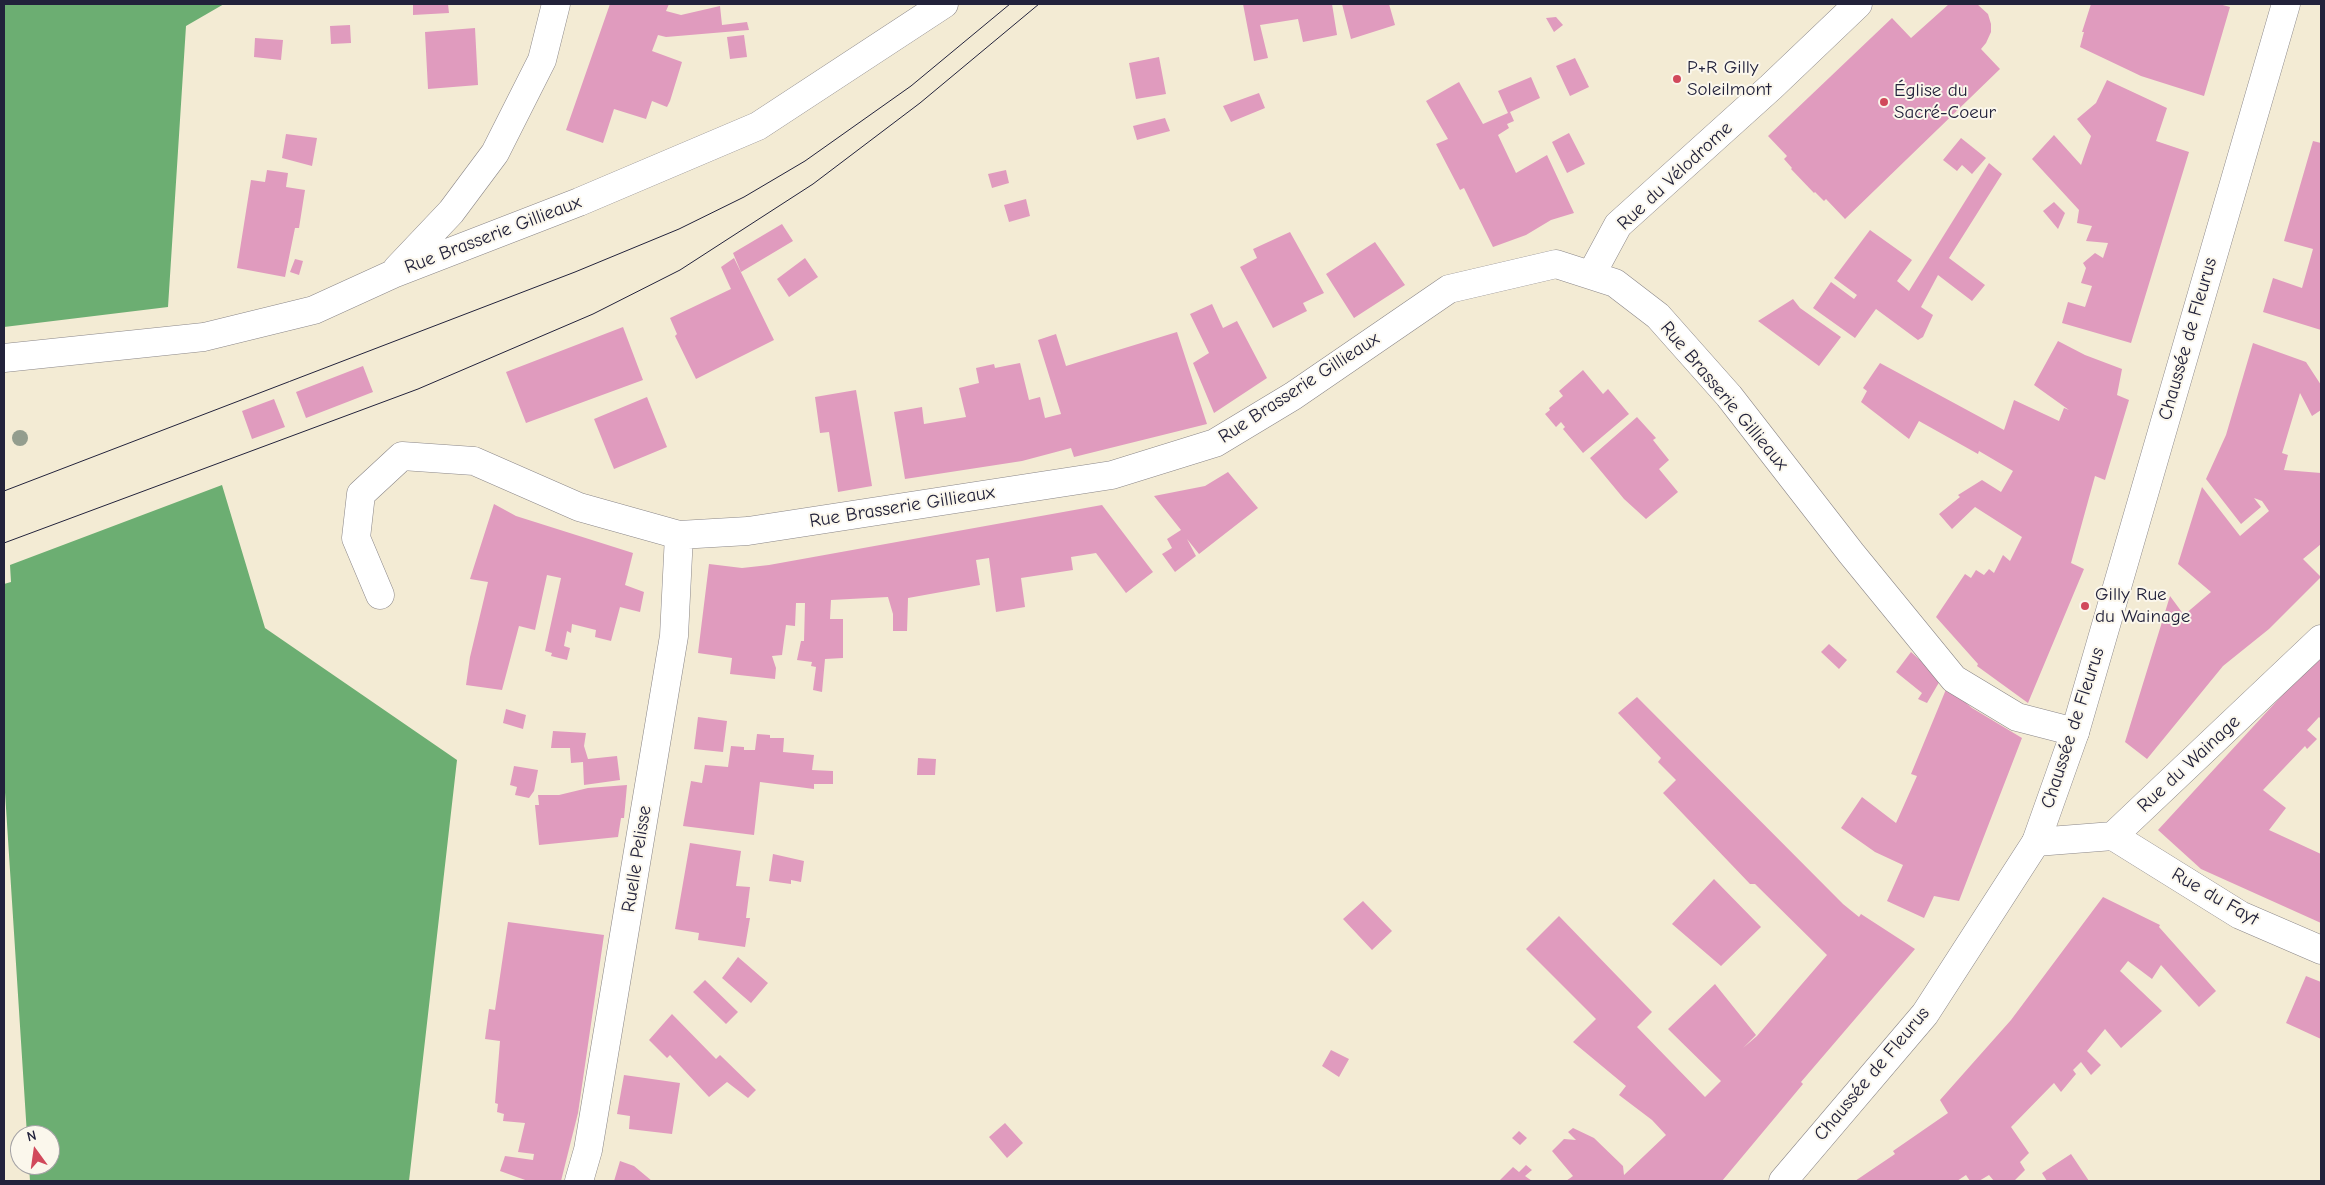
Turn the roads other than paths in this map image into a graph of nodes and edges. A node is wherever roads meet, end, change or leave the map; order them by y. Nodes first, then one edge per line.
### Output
1 (556, 4) edge
2 (944, 4) edge
3 (1858, 4) edge
4 (2286, 4) edge
5 (393, 274) junction
6 (1592, 275) junction
7 (4, 358) edge
8 (679, 535) junction
9 (380, 595) dead end
10 (2321, 639) edge
11 (2075, 732) junction
12 (2113, 836) junction
13 (2036, 842) junction
14 (2321, 950) edge
15 (579, 1181) edge
16 (1783, 1181) edge

1 - 5 street
2 - 5 street, Rue Brasserie Gillieaux
3 - 6 street, Rue du Vélodrome
4 - 11 street, Chaussée de Fleurus
5 - 7 street, Rue Brasserie Gillieaux
6 - 8 street, Rue Brasserie Gillieaux
6 - 11 street, Rue Brasserie Gillieaux
8 - 9 street, Rue Brasserie Gillieaux
8 - 15 street, Ruelle Pelisse
10 - 12 street, Rue du Wainage
11 - 13 street, Chaussée de Fleurus
12 - 13 street
12 - 14 street, Rue du Fayt
13 - 16 street, Chaussée de Fleurus

